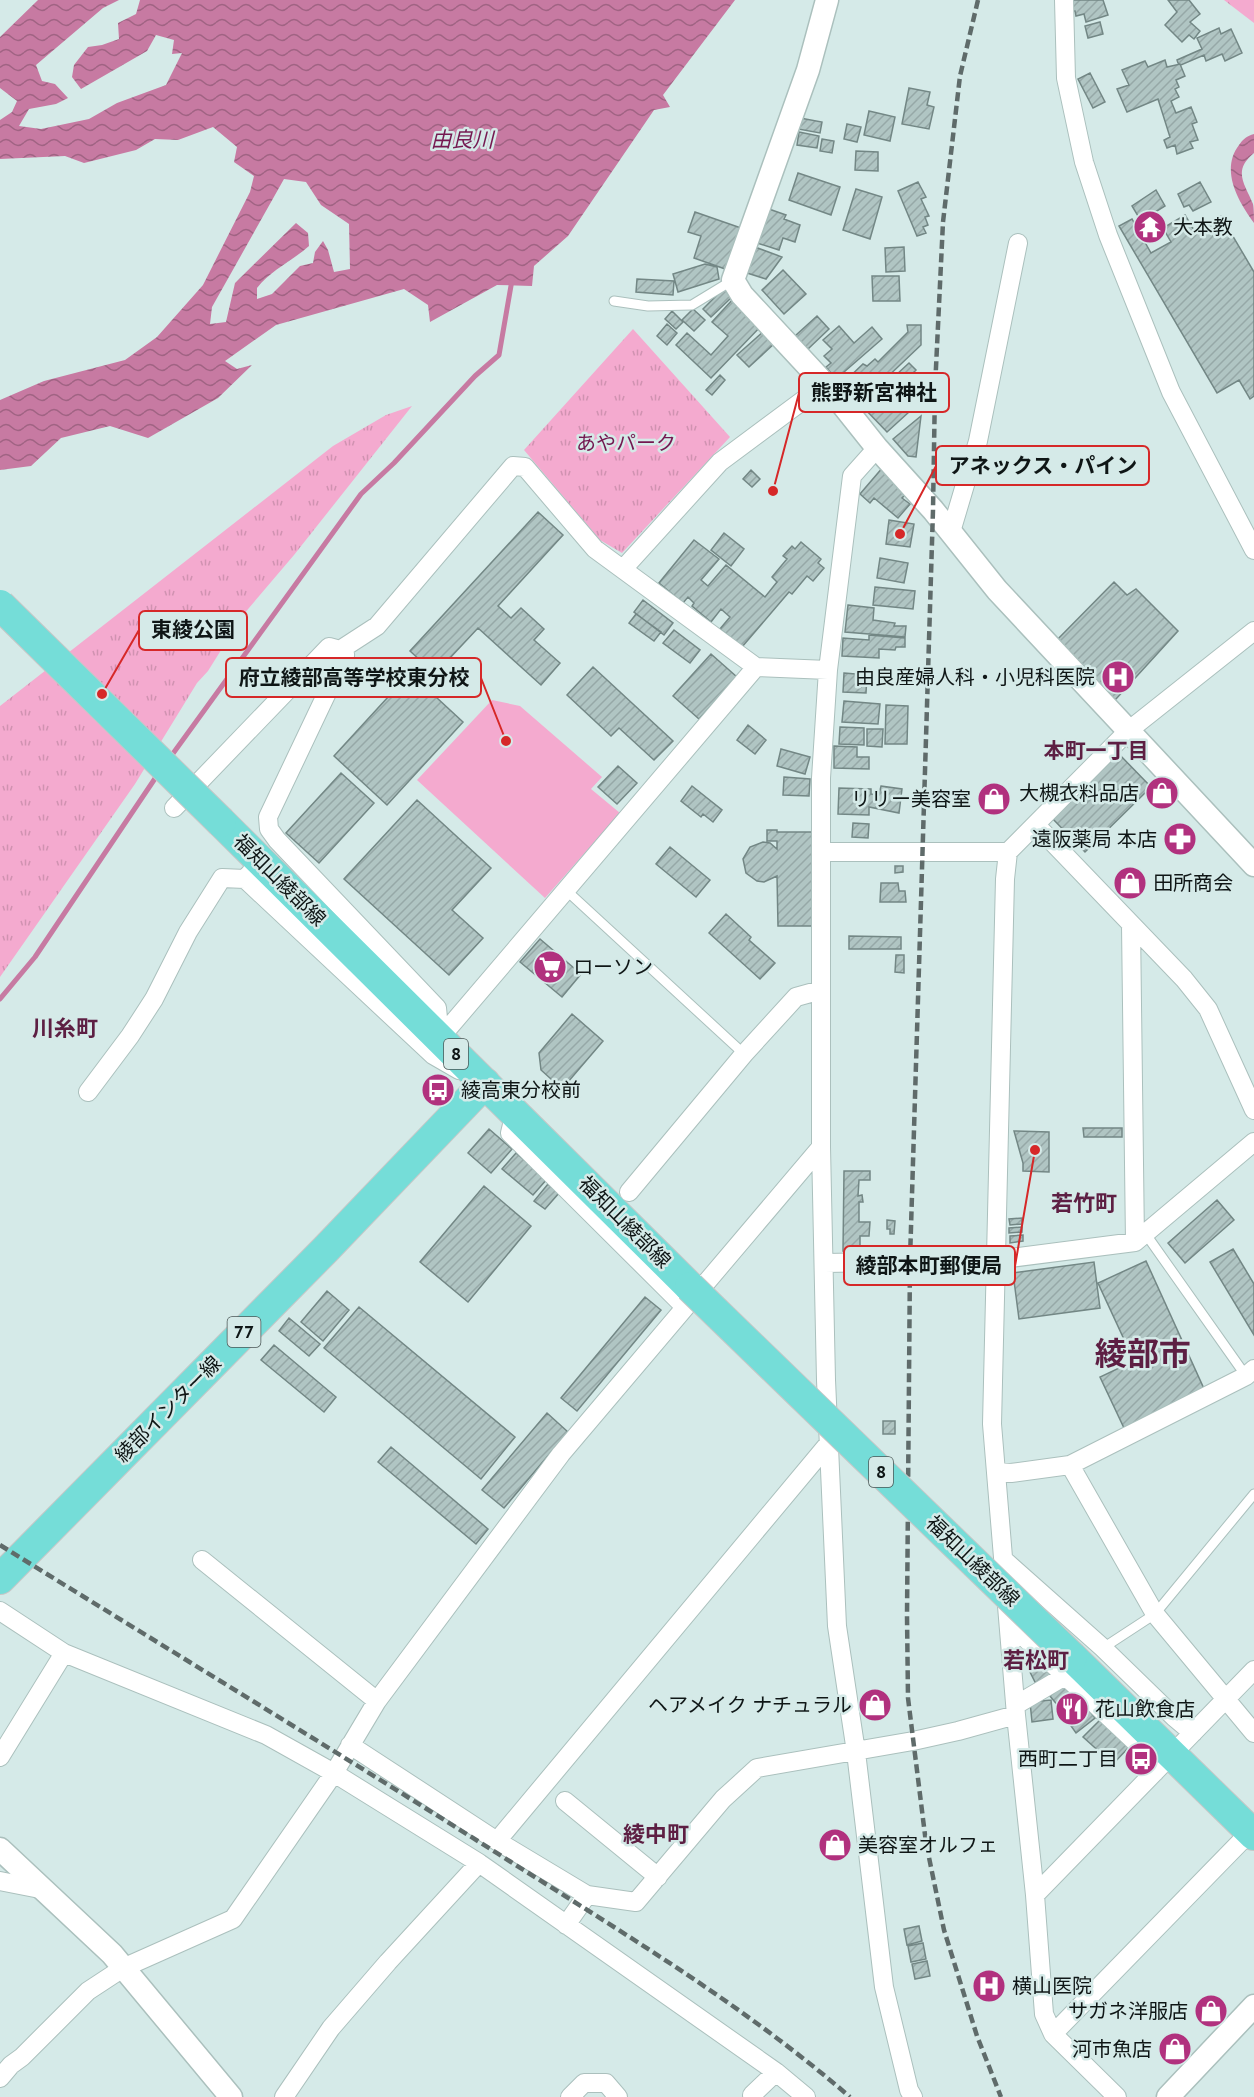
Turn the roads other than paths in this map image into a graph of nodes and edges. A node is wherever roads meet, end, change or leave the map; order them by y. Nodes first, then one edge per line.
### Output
1 (827, 0) edge
2 (1064, 0) edge
3 (1018, 243) dead end
4 (733, 280) junction
5 (614, 301) dead end
6 (825, 384) junction
7 (877, 448) junction
8 (951, 532) junction
9 (1254, 550) edge
10 (623, 569) junction
11 (0, 605) edge
12 (1254, 631) edge
13 (340, 650) junction
14 (756, 668) junction
15 (828, 670) junction
16 (1128, 731) junction
17 (174, 808) dead end
18 (1036, 825) junction
19 (821, 852) junction
20 (1008, 852) junction
21 (1254, 865) edge
22 (567, 891) junction
23 (1131, 925) junction
24 (821, 990) junction
25 (440, 1038) junction
26 (744, 1054) junction
27 (484, 1083) junction
28 (88, 1092) dead end
29 (1254, 1110) edge
30 (1254, 1142) edge
31 (821, 1147) junction
32 (629, 1192) dead end
33 (1140, 1237) junction
34 (995, 1260) junction
35 (825, 1263) junction
36 (688, 1297) junction
37 (1251, 1377) edge
38 (829, 1443) junction
39 (1070, 1465) junction
40 (997, 1472) junction
41 (1254, 1494) edge
42 (202, 1560) dead end
43 (1004, 1560) junction
44 (0, 1579) edge
45 (0, 1611) edge
46 (1155, 1614) junction
47 (1009, 1623) junction
48 (1103, 1648) junction
49 (64, 1653) junction
50 (1069, 1666) junction
51 (1254, 1670) edge
52 (1227, 1698) junction
53 (377, 1701) junction
54 (1016, 1710) junction
55 (1192, 1733) junction
56 (1254, 1733) edge
57 (350, 1745) junction
58 (856, 1752) junction
59 (0, 1757) edge
60 (1163, 1763) junction
61 (334, 1773) junction
62 (565, 1801) dead end
63 (1253, 1832) edge
64 (497, 1841) junction
65 (0, 1849) edge
66 (479, 1863) junction
67 (658, 1876) junction
68 (0, 1881) edge
69 (45, 1890) junction
70 (587, 1895) junction
71 (1035, 1895) junction
72 (566, 1925) junction
73 (123, 1968) junction
74 (1254, 2006) edge
75 (1053, 2034) junction
76 (776, 2072) junction
77 (0, 2078) edge
78 (752, 2096) edge
79 (231, 2097) edge
80 (284, 2097) edge
81 (570, 2097) edge
82 (618, 2097) edge
83 (806, 2097) edge
84 (913, 2097) edge
85 (1117, 2097) edge
86 (1168, 2097) edge

1 - 4 street
2 - 9 street
3 - 8 street
4 - 5 lane
4 - 6 street
6 - 7 street
6 - 10 street
7 - 8 street
7 - 15 street
8 - 16 street
10 - 13 street
10 - 14 street
11 - 25 main road, 福知山綾部線 / 8, bridge
12 - 16 street
13 - 17 street
13 - 25 street
14 - 15 street
14 - 22 street
15 - 19 street
16 - 18 street
16 - 21 street
18 - 20 street
18 - 23 street
19 - 20 street
19 - 24 street
20 - 34 street
22 - 25 street
22 - 26 lane
23 - 29 street
23 - 33 street
24 - 26 street
24 - 31 street
25 - 27 main road, 福知山綾部線 / 8
26 - 32 street
27 - 28 street
27 - 36 main road, 福知山綾部線 / 8
27 - 44 main road, 綾部インター線 / 77
30 - 33 street
31 - 35 street
31 - 36 street
33 - 34 street
33 - 37 lane
34 - 35 street
34 - 40 street
35 - 38 street
36 - 50 main road, 福知山綾部線 / 8, bridge
36 - 53 street
37 - 39 street
38 - 58 street
38 - 64 street
39 - 40 street
39 - 46 street
40 - 43 street
41 - 46 lane
42 - 53 street
43 - 47 street
43 - 48 street
45 - 49 street
46 - 48 lane
46 - 52 street
47 - 50 street
47 - 54 street
48 - 55 street
49 - 59 street
49 - 61 street
50 - 54 street
50 - 60 main road, 福知山綾部線 / 8
51 - 52 street
52 - 55 street
52 - 56 street
53 - 57 street
54 - 58 street
54 - 71 street
55 - 60 street
57 - 61 street
57 - 64 street
58 - 67 street
58 - 84 street
60 - 63 main road, 福知山綾部線 / 8
60 - 71 street
61 - 66 street
61 - 73 street
62 - 67 street
63 - 75 street
64 - 70 street
65 - 69 street
66 - 72 street
66 - 80 street
67 - 70 street
68 - 69 street
69 - 73 street
70 - 72 street
71 - 75 street
72 - 76 street
73 - 77 street
73 - 79 street
74 - 86 street
75 - 85 street
76 - 78 street
76 - 83 street
81 - 82 street

